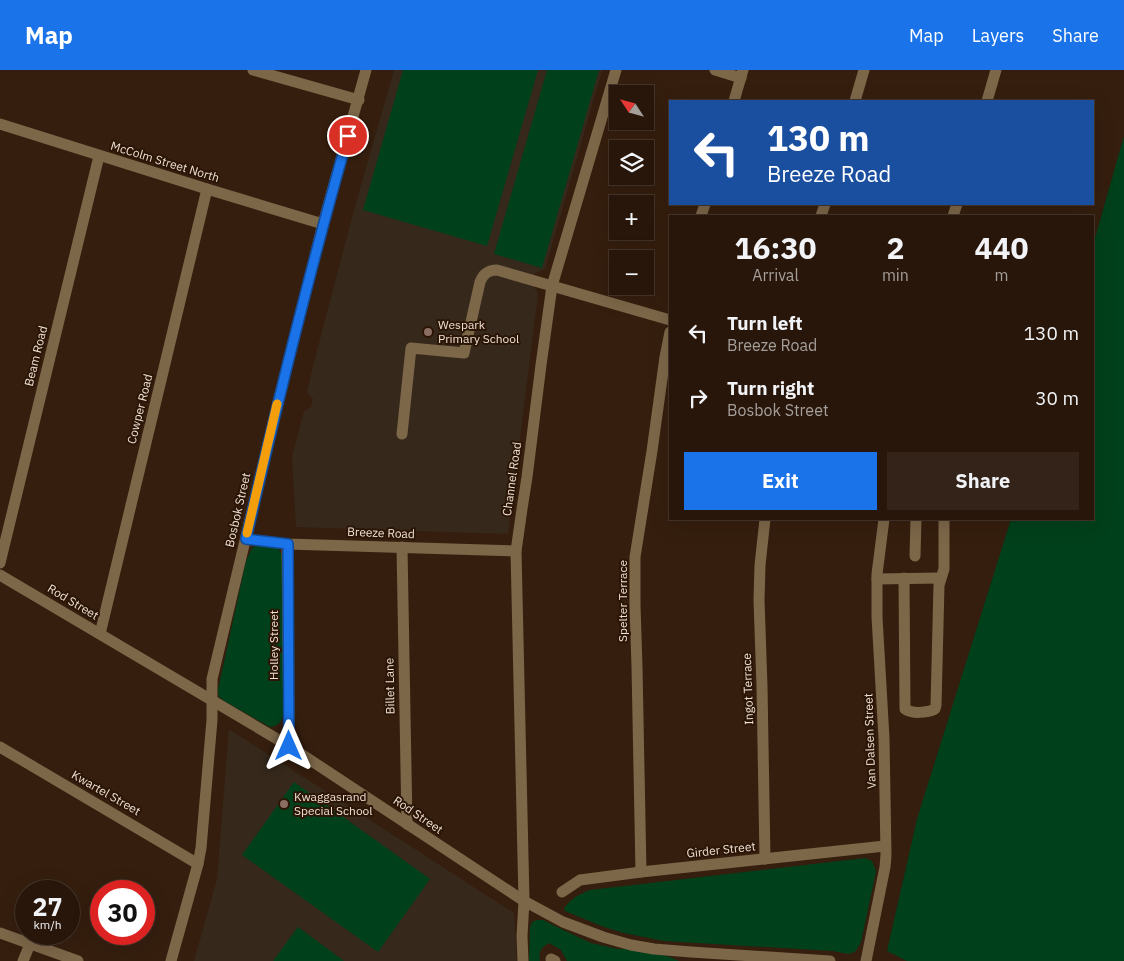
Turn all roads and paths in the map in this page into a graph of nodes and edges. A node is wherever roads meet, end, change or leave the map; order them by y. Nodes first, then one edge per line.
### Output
1 (253, 70) edge
2 (366, 70) edge
3 (616, 70) edge
4 (715, 70) edge
5 (864, 70) edge
6 (996, 70) edge
7 (742, 74) edge
8 (358, 100) junction
9 (734, 100) edge
10 (855, 100) edge
11 (986, 100) edge
12 (0, 124) edge
13 (100, 156) junction
14 (207, 189) junction
15 (323, 224) junction
16 (552, 286) junction
17 (669, 320) edge
18 (669, 337) edge
19 (402, 434) dead end
20 (765, 520) edge
21 (884, 520) edge
22 (916, 520) edge
23 (944, 520) edge
24 (246, 539) junction
25 (288, 544) junction
26 (402, 547) junction
27 (516, 551) junction
28 (915, 556) dead end
29 (0, 563) edge
30 (0, 574) edge
31 (904, 578) junction
32 (940, 578) junction
33 (877, 579) junction
34 (100, 634) junction
35 (212, 700) junction
36 (289, 746) junction
37 (0, 747) edge
38 (407, 824) junction
39 (886, 846) junction
40 (765, 860) junction
41 (198, 864) junction
42 (641, 872) junction
43 (562, 892) dead end
44 (524, 901) junction
45 (0, 933) edge
46 (15, 938) edge
47 (30, 945) edge
48 (33, 945) edge
49 (691, 957) edge
50 (24, 961) edge
51 (78, 961) edge
52 (171, 961) edge
53 (523, 961) edge
54 (830, 961) edge
55 (866, 961) edge

1 - 8 street
2 - 8 street, Bosbok Street
3 - 16 street, Channel Road
4 - 7 street
5 - 10 street
6 - 11 street
7 - 9 street
8 - 15 street, Bosbok Street
12 - 13 street, McColm Street North
13 - 14 street, McColm Street North
13 - 29 street, Beam Road
14 - 15 street, McColm Street North
14 - 34 street, Cowper Road
15 - 24 street, Bosbok Street
16 - 17 street
16 - 19 street
16 - 27 street, Channel Road
18 - 42 street, Spelter Terrace
20 - 40 street, Ingot Terrace
21 - 33 street, Van Dalsen Street
22 - 28 street
23 - 32 street
24 - 25 street, Breeze Road
24 - 35 street, Bosbok Street
25 - 26 street, Breeze Road
25 - 36 street, Holley Street
26 - 27 street, Breeze Road
26 - 38 street, Billet Lane
27 - 44 street, Channel Road
30 - 34 street, Rod Street
31 - 32 street
31 - 32 street
31 - 33 street
33 - 39 street, Van Dalsen Street
34 - 35 street, Rod Street
35 - 36 street, Rod Street
35 - 41 street, Bosbok Street
36 - 38 street, Rod Street
37 - 41 street, Kwartel Street
38 - 44 street, Rod Street
39 - 40 street, Girder Street
39 - 55 street, Van Dalsen Street
40 - 42 street, Girder Street
41 - 52 street, Bosbok Street
42 - 43 street, Girder Street
44 - 49 street, Rod Street
44 - 53 street, Channel Road
45 - 46 street
47 - 50 street
48 - 51 street
49 - 54 street, Rod Street

